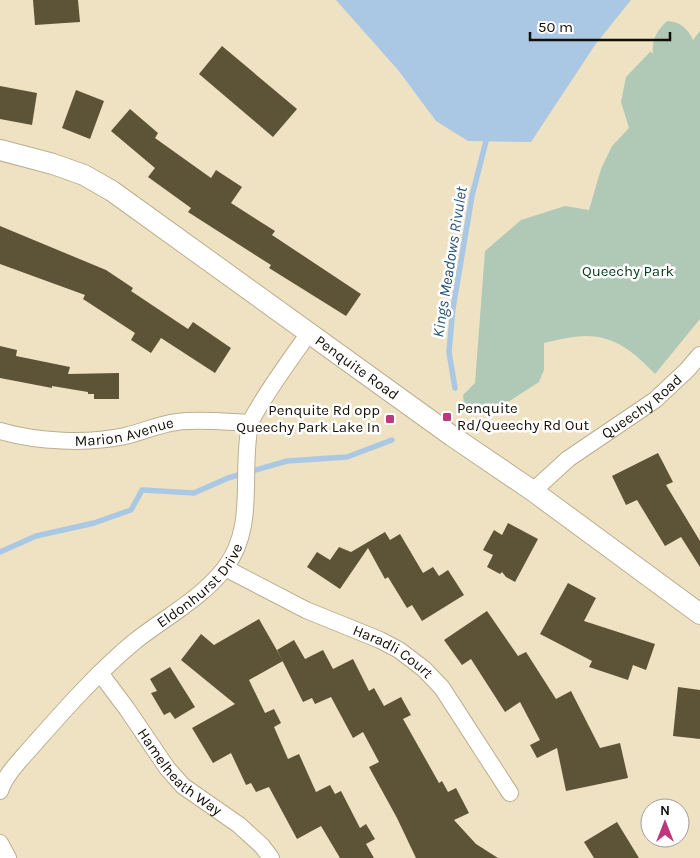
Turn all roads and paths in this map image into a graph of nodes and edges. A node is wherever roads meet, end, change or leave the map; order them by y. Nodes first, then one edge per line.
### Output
1 (0, 150) edge
2 (309, 333) junction
3 (700, 355) edge
4 (250, 423) junction
5 (0, 431) edge
6 (533, 491) junction
7 (225, 568) junction
8 (700, 614) edge
9 (100, 674) junction
10 (0, 791) edge
11 (510, 793) dead end
12 (0, 842) edge
13 (8, 858) edge
14 (271, 858) edge

1 - 2 street, Penquite Road
2 - 4 street, Eldonhurst Drive
2 - 6 street, Penquite Road
3 - 6 street, Queechy Road
4 - 5 street, Marion Avenue
4 - 7 street, Eldonhurst Drive
6 - 8 street, Penquite Road
7 - 9 street, Eldonhurst Drive
7 - 11 street, Haradli Court
9 - 10 street, Eldonhurst Drive
9 - 14 street, Hamelheath Way
12 - 13 street

